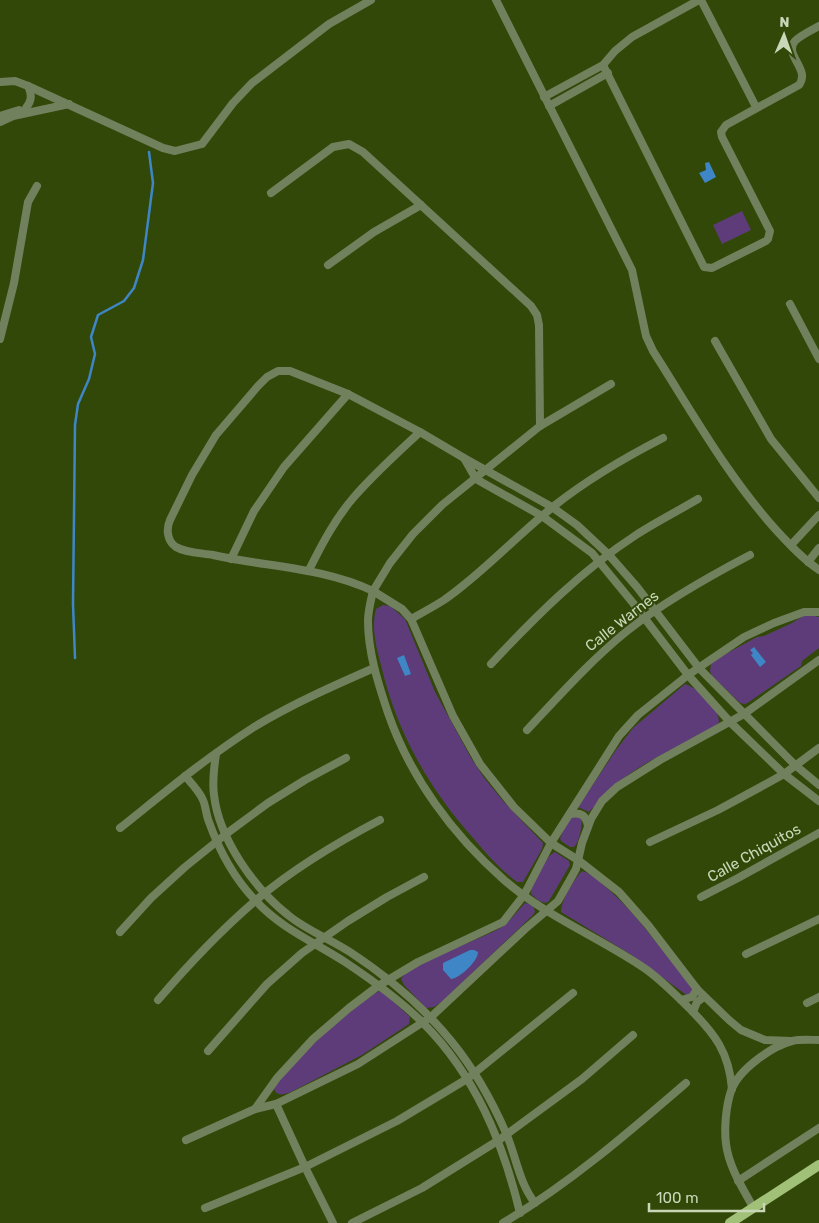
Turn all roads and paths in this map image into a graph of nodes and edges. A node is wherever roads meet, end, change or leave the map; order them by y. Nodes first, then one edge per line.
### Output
1 (371, 0) edge
2 (496, 0) edge
3 (700, 0) edge
4 (819, 26) edge
5 (603, 64) junction
6 (608, 73) junction
7 (0, 82) edge
8 (28, 86) junction
9 (544, 97) junction
10 (55, 98) junction
11 (69, 104) junction
12 (549, 106) junction
13 (756, 107) junction
14 (26, 108) junction
15 (0, 116) edge
16 (0, 122) edge
17 (37, 186) dead end
18 (271, 193) dead end
19 (421, 205) junction
20 (328, 265) dead end
21 (790, 304) dead end
22 (0, 339) edge
23 (716, 341) dead end
24 (819, 359) edge
25 (611, 384) dead end
26 (348, 394) junction
27 (540, 426) junction
28 (420, 432) junction
29 (663, 438) dead end
30 (464, 458) junction
31 (486, 470) junction
32 (476, 479) junction
33 (819, 498) edge
34 (698, 499) dead end
35 (552, 507) junction
36 (819, 515) edge
37 (542, 516) junction
38 (791, 546) junction
39 (819, 548) edge
40 (609, 555) junction
41 (750, 555) dead end
42 (231, 559) junction
43 (600, 562) junction
44 (808, 562) junction
45 (309, 570) junction
46 (819, 570) edge
47 (373, 591) junction
48 (654, 611) junction
49 (819, 612) edge
50 (645, 618) junction
51 (411, 619) junction
52 (819, 660) edge
53 (491, 664) dead end
54 (374, 668) junction
55 (699, 668) junction
56 (688, 675) junction
57 (744, 714) junction
58 (730, 722) junction
59 (527, 730) dead end
60 (819, 748) edge
61 (216, 754) junction
62 (346, 758) dead end
63 (795, 765) junction
64 (784, 774) junction
65 (185, 776) junction
66 (819, 785) edge
67 (819, 800) edge
68 (570, 814) junction
69 (380, 820) dead end
70 (588, 826) junction
71 (120, 828) dead end
72 (819, 832) edge
73 (226, 834) junction
74 (218, 841) junction
75 (650, 842) dead end
76 (551, 843) junction
77 (578, 860) junction
78 (424, 877) dead end
79 (264, 894) junction
80 (524, 895) junction
81 (701, 897) dead end
82 (255, 901) junction
83 (546, 911) junction
84 (819, 919) edge
85 (120, 932) dead end
86 (325, 938) junction
87 (314, 945) junction
88 (746, 954) dead end
89 (388, 980) junction
90 (378, 986) junction
91 (697, 989) junction
92 (574, 992) dead end
93 (704, 997) junction
94 (819, 997) edge
95 (158, 1000) dead end
96 (681, 1000) junction
97 (807, 1003) dead end
98 (693, 1012) junction
99 (431, 1017) junction
100 (423, 1023) junction
101 (633, 1035) dead end
102 (819, 1040) edge
103 (791, 1041) junction
104 (208, 1051) dead end
105 (474, 1073) junction
106 (467, 1079) junction
107 (686, 1083) dead end
108 (732, 1089) junction
109 (276, 1104) junction
110 (255, 1109) junction
111 (819, 1128) edge
112 (507, 1135) junction
113 (186, 1140) dead end
114 (499, 1140) junction
115 (819, 1165) edge
116 (305, 1167) junction
117 (738, 1181) junction
118 (535, 1203) junction
119 (753, 1207) junction
120 (205, 1208) dead end
121 (520, 1213) junction
122 (333, 1223) edge
123 (352, 1223) edge
124 (503, 1223) edge
125 (730, 1223) edge

1 - 11 street
2 - 9 street
3 - 5 street
3 - 13 street
4 - 13 street
5 - 6 street
5 - 9 street
6 - 12 street
6 - 13 street
7 - 8 street
8 - 10 street
8 - 14 street
9 - 12 street
10 - 11 street
10 - 14 street
11 - 16 street
12 - 38 street
14 - 15 street
17 - 22 street
18 - 19 street
19 - 20 street
19 - 27 street
21 - 24 street
23 - 33 street
25 - 27 street
26 - 28 street
26 - 42 street
26 - 42 street
27 - 31 street
28 - 30 street
28 - 45 street
29 - 35 street
30 - 31 street
30 - 32 street
31 - 32 street
31 - 35 street
32 - 37 street
32 - 47 street
34 - 40 street
35 - 37 street
35 - 40 street
36 - 38 street
37 - 43 street
37 - 51 street
38 - 44 street
39 - 44 street
40 - 43 street
40 - 48 street
41 - 48 street, Calle Warnes
42 - 45 street
43 - 50 street
43 - 53 street
44 - 46 street
45 - 47 street
47 - 51 street
47 - 54 street
48 - 50 street, Calle Warnes
48 - 55 street
49 - 55 street
50 - 56 street
50 - 59 street, Calle Warnes
51 - 76 street
52 - 57 street
54 - 61 street
54 - 80 street
55 - 56 street
55 - 57 street
56 - 58 street
56 - 68 street
57 - 58 street
57 - 63 street
58 - 64 street
58 - 70 street
60 - 63 street
61 - 65 street
61 - 73 street
62 - 73 street
63 - 64 street
63 - 66 street
64 - 67 street
64 - 75 street
65 - 71 street
65 - 74 street
68 - 70 street
68 - 76 street
69 - 79 street
70 - 77 street
72 - 81 street, Calle Chiquitos
73 - 74 street
73 - 79 street
74 - 82 street
74 - 85 street
76 - 77 street
76 - 80 street
77 - 83 street
77 - 91 street
78 - 86 street
79 - 82 street
79 - 86 street
80 - 83 street
80 - 89 street
82 - 87 street
82 - 95 street
83 - 96 street
83 - 99 street
84 - 88 street
86 - 87 street
86 - 89 street
87 - 90 street
87 - 104 street
89 - 90 street
89 - 99 street
90 - 100 street
90 - 110 street
91 - 93 street
91 - 96 street
92 - 105 street
93 - 98 street
93 - 103 street
94 - 97 street
96 - 98 street
98 - 108 street
99 - 100 street
99 - 105 street
100 - 106 street
100 - 109 street
101 - 112 street
102 - 103 street
103 - 108 street
105 - 106 street
105 - 112 street
106 - 114 street
106 - 116 street
107 - 118 street
108 - 117 street
109 - 110 street
109 - 116 street
110 - 113 street
111 - 117 street
112 - 114 street
112 - 118 street
114 - 121 street
114 - 123 street
115 - 119 main road
116 - 120 street
116 - 122 street
117 - 119 street
118 - 121 street
119 - 125 main road
121 - 124 street

